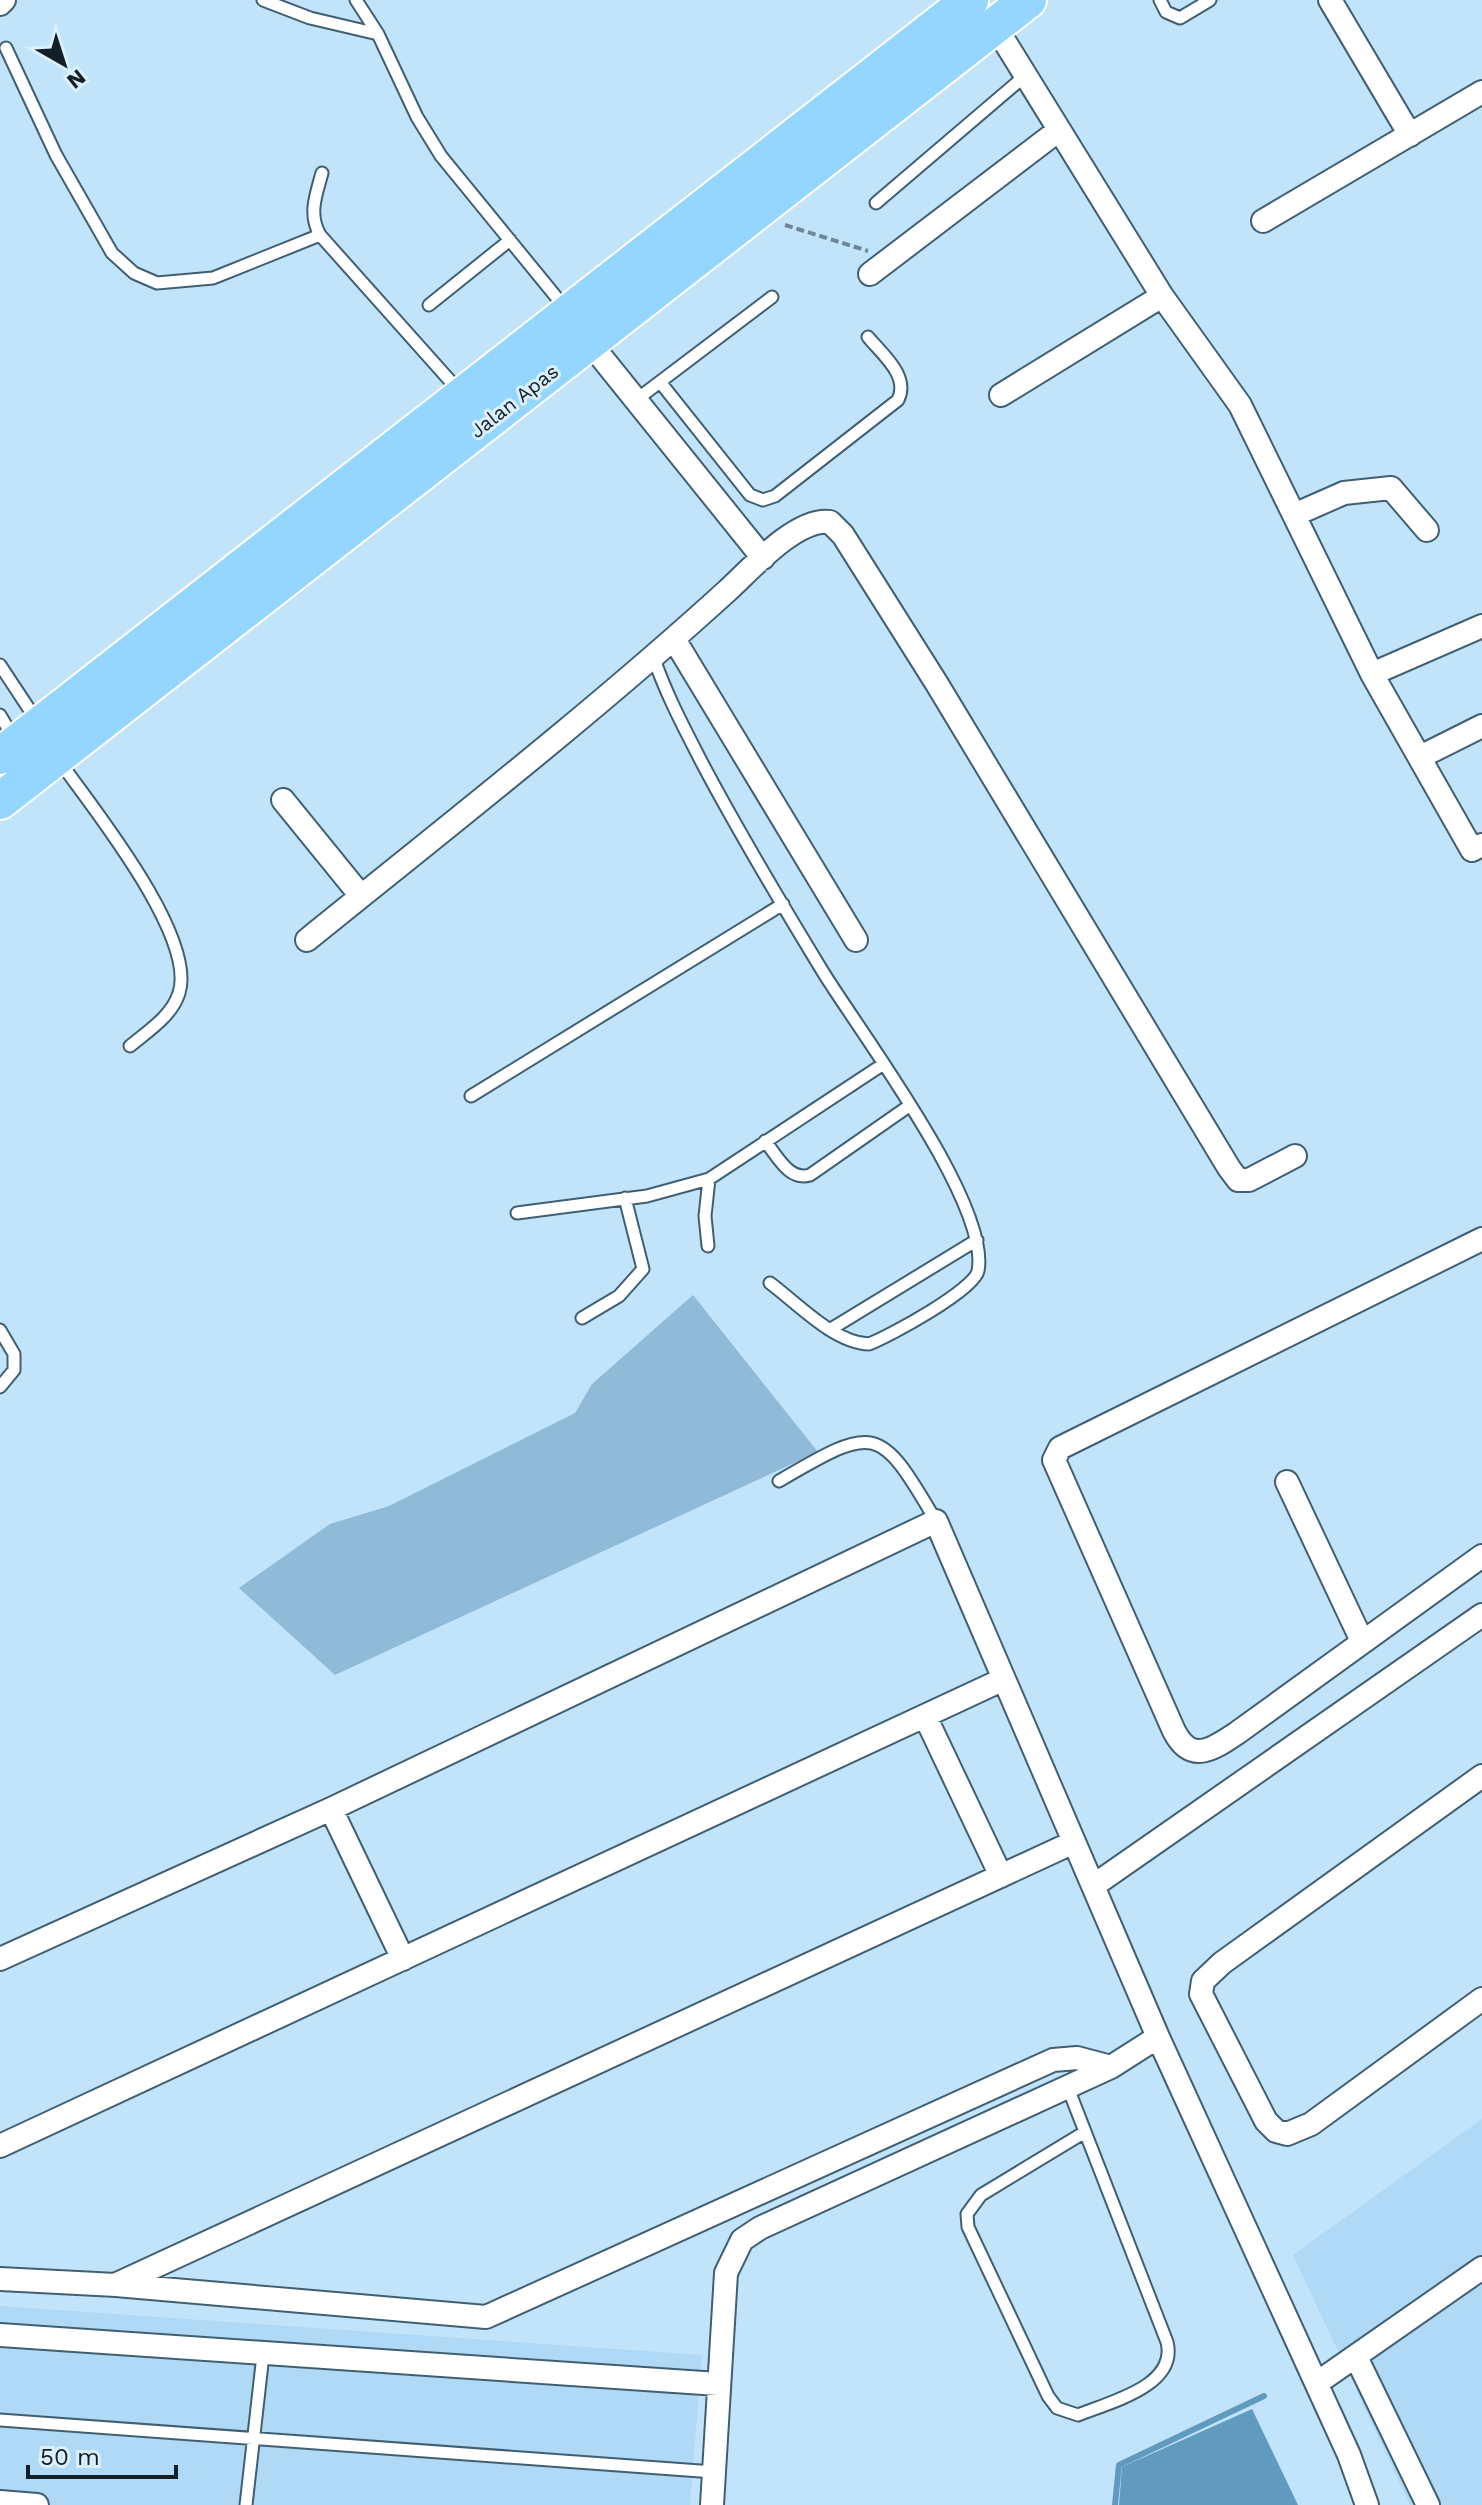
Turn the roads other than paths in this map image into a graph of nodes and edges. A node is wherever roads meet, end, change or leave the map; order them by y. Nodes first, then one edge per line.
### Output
1 (263, 0) edge
2 (356, 0) edge
3 (970, 0) edge
4 (1028, 0) edge
5 (1160, 0) edge
6 (1210, 0) edge
7 (1330, 0) edge
8 (995, 26) junction
9 (378, 34) junction
10 (6, 48) dead end
11 (1026, 75) junction
12 (1482, 92) edge
13 (1059, 130) junction
14 (1410, 135) junction
15 (322, 173) dead end
16 (876, 203) dead end
17 (1263, 221) dead end
18 (320, 235) junction
19 (510, 240) junction
20 (878, 268) road end
21 (1162, 296) junction
22 (772, 297) dead end
23 (429, 305) dead end
24 (569, 312) junction
25 (868, 337) dead end
26 (590, 343) junction
27 (660, 382) junction
28 (462, 394) junction
29 (1001, 395) dead end
30 (636, 400) junction
31 (1294, 515) junction
32 (1427, 530) dead end
33 (335, 540) junction
34 (763, 558) junction
35 (243, 567) junction
36 (1482, 626) edge
37 (674, 639) junction
38 (653, 656) junction
39 (0, 665) edge
40 (1372, 674) junction
41 (1482, 726) edge
42 (31, 746) edge
43 (1420, 757) junction
44 (283, 800) dead end
45 (0, 801) edge
46 (1477, 847) edge
47 (361, 896) junction
48 (783, 904) junction
49 (307, 940) dead end
50 (856, 940) dead end
51 (130, 1046) dead end
52 (882, 1065) junction
53 (471, 1096) dead end
54 (909, 1106) junction
55 (765, 1141) junction
56 (1295, 1156) dead end
57 (709, 1179) junction
58 (625, 1198) junction
59 (517, 1213) dead end
60 (1482, 1239) edge
61 (977, 1240) junction
62 (708, 1246) dead end
63 (770, 1283) dead end
64 (582, 1318) dead end
65 (831, 1329) junction
66 (0, 1330) edge
67 (0, 1387) edge
68 (779, 1481) dead end
69 (1287, 1482) dead end
70 (936, 1521) junction
71 (1482, 1556) edge
72 (1482, 1615) edge
73 (1362, 1641) junction
74 (1004, 1679) junction
75 (925, 1716) junction
76 (1482, 1776) edge
77 (331, 1809) junction
78 (1074, 1842) junction
79 (1001, 1876) junction
80 (1093, 1886) junction
81 (0, 1959) edge
82 (403, 1959) junction
83 (1482, 1999) edge
84 (1158, 2037) junction
85 (1111, 2067) junction
86 (1068, 2088) junction
87 (1085, 2132) junction
88 (0, 2146) edge
89 (1482, 2268) edge
90 (0, 2279) edge
91 (116, 2285) junction
92 (0, 2335) edge
93 (263, 2355) junction
94 (1357, 2359) junction
95 (1317, 2383) junction
96 (718, 2384) junction
97 (0, 2420) edge
98 (253, 2437) junction
99 (714, 2472) junction
100 (0, 2502) edge
101 (37, 2505) edge
102 (246, 2505) edge
103 (712, 2505) edge
104 (1367, 2505) edge
105 (1428, 2505) edge

1 - 9 lane
2 - 9 lane
3 - 24 highway, Jalan Apas
4 - 8 highway, Jalan Apas
5 - 6 lane
7 - 14 street
8 - 11 street
8 - 26 highway, Jalan Apas
9 - 19 lane
10 - 18 lane
11 - 13 street
11 - 16 lane
12 - 14 street
13 - 20 street
13 - 21 street
14 - 17 street
15 - 18 lane
18 - 28 lane
19 - 23 lane
19 - 24 lane
21 - 29 street
21 - 31 street
22 - 27 lane
24 - 28 highway, Jalan Apas
25 - 27 lane
26 - 30 street
26 - 33 highway, Jalan Apas
27 - 30 lane
28 - 35 highway, Jalan Apas
30 - 34 street
31 - 32 street
31 - 40 street
33 - 35 highway
33 - 42 highway, Jalan Apas
34 - 37 street
34 - 56 street
35 - 42 highway, Jalan Apas
36 - 40 street
37 - 38 street
37 - 50 street
38 - 47 street
38 - 48 lane
39 - 42 lane
40 - 43 street
41 - 43 street
42 - 45 highway, Jalan Apas
42 - 51 lane
43 - 46 street
44 - 47 street
47 - 49 street
48 - 52 lane
48 - 53 lane
52 - 54 lane
52 - 55 lane
54 - 55 lane
54 - 61 lane
55 - 57 lane
57 - 58 lane
57 - 62 lane
58 - 59 lane
58 - 64 lane
60 - 73 street
61 - 65 lane
61 - 65 lane
63 - 65 lane
66 - 67 lane
68 - 70 lane
69 - 73 street
70 - 74 street
70 - 77 street
71 - 73 street
72 - 80 street
74 - 75 street
74 - 78 street
75 - 79 street
75 - 82 street
76 - 83 street
77 - 81 street
77 - 82 street
78 - 79 street
78 - 80 street
79 - 91 street
80 - 84 street
82 - 88 street
84 - 85 street
84 - 95 street
85 - 86 street
85 - 91 street
86 - 87 lane
86 - 96 street
87 - 87 lane
89 - 94 street
90 - 91 street
92 - 93 street
93 - 96 street
93 - 98 lane
94 - 95 street
94 - 105 street
95 - 104 street
96 - 99 street
97 - 98 lane
98 - 99 lane
98 - 102 lane
99 - 103 street
100 - 101 street

